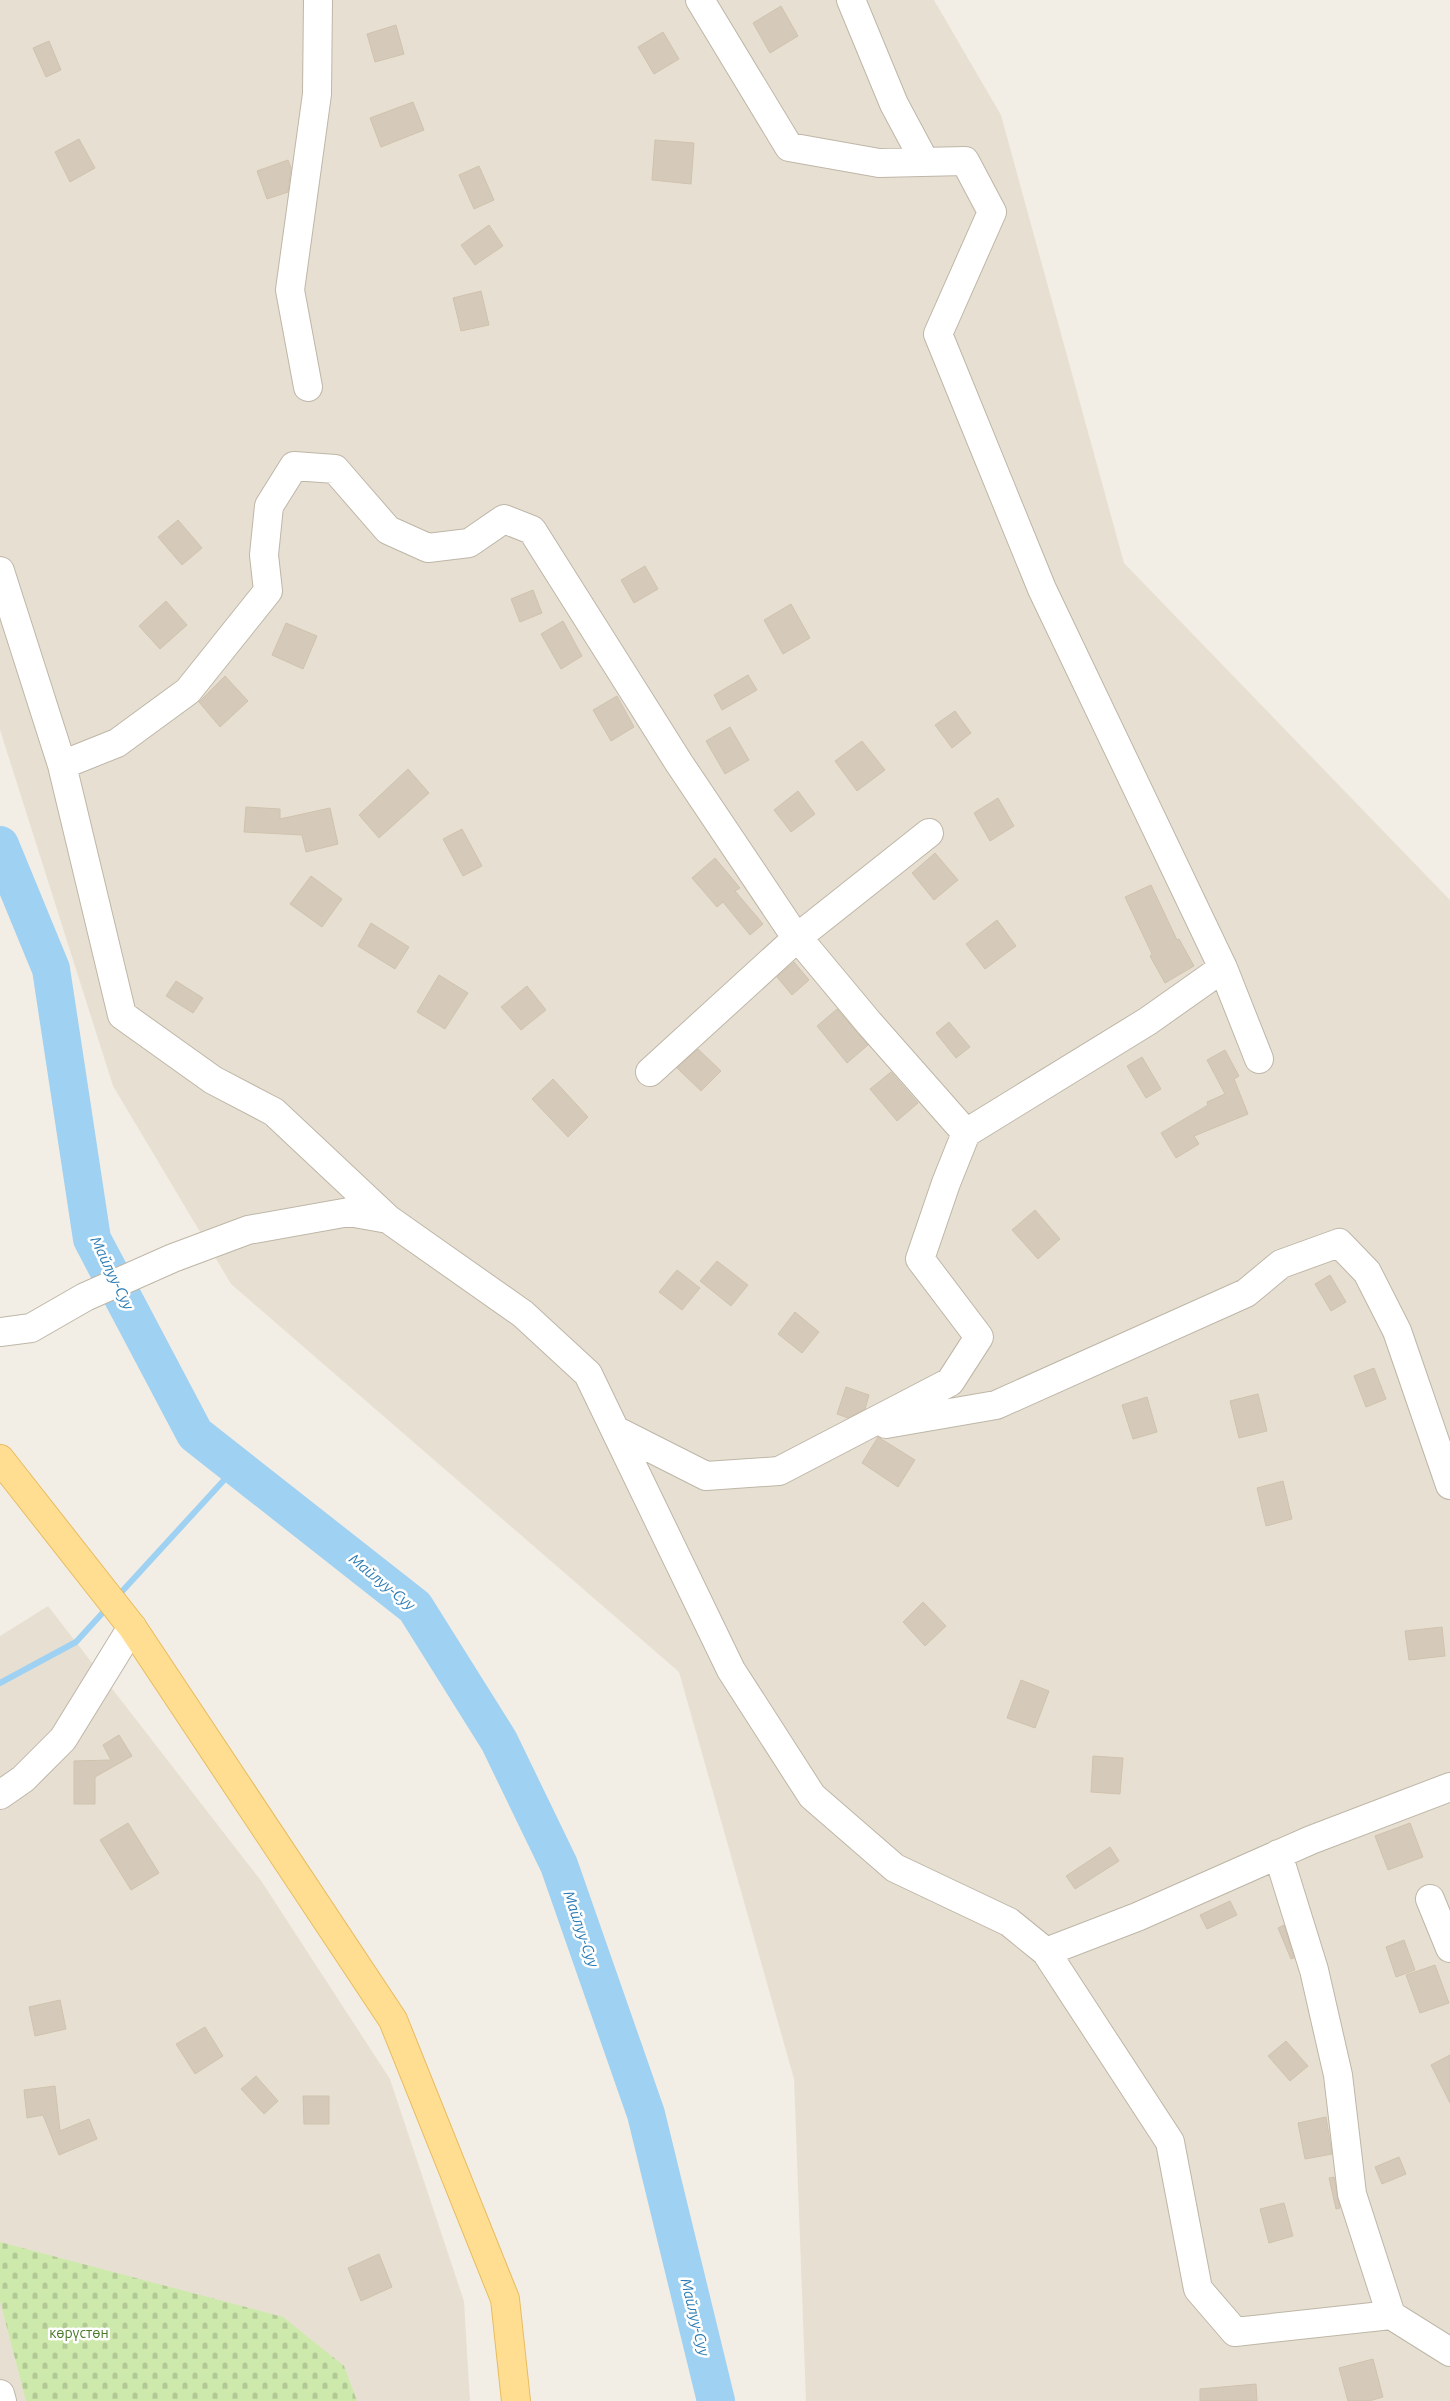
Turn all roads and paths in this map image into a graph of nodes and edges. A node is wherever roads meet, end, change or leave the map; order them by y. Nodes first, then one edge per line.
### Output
1 (318, 0) edge
2 (700, 0) edge
3 (851, 0) edge
4 (925, 162) junction
5 (308, 387) dead end
6 (0, 571) edge
7 (62, 765) junction
8 (929, 833) dead end
9 (798, 937) junction
10 (1223, 968) junction
11 (1259, 1059) dead end
12 (650, 1072) dead end
13 (966, 1133) junction
14 (388, 1219) junction
15 (0, 1332) edge
16 (859, 1429) junction
17 (614, 1430) junction
18 (0, 1459) edge
19 (1450, 1485) edge
20 (127, 1620) junction
21 (1450, 1788) edge
22 (0, 1795) edge
23 (1278, 1854) junction
24 (1430, 1899) dead end
25 (1450, 1948) edge
26 (1046, 1952) junction
27 (1391, 2315) junction
28 (1450, 2352) edge
29 (0, 2394) edge
30 (2, 2401) edge
31 (516, 2401) edge

1 - 5 street
2 - 4 street
3 - 4 street
4 - 10 street
6 - 7 street
7 - 9 street
7 - 14 street
8 - 9 street
9 - 12 street
9 - 13 street
10 - 11 street
10 - 13 street
13 - 16 street
14 - 15 street
14 - 17 street
16 - 17 street
16 - 19 street
17 - 26 street
18 - 20 main road
20 - 22 street
20 - 31 main road
21 - 23 street
23 - 26 street
23 - 27 street
24 - 25 street
26 - 27 street
27 - 28 street
29 - 30 street

